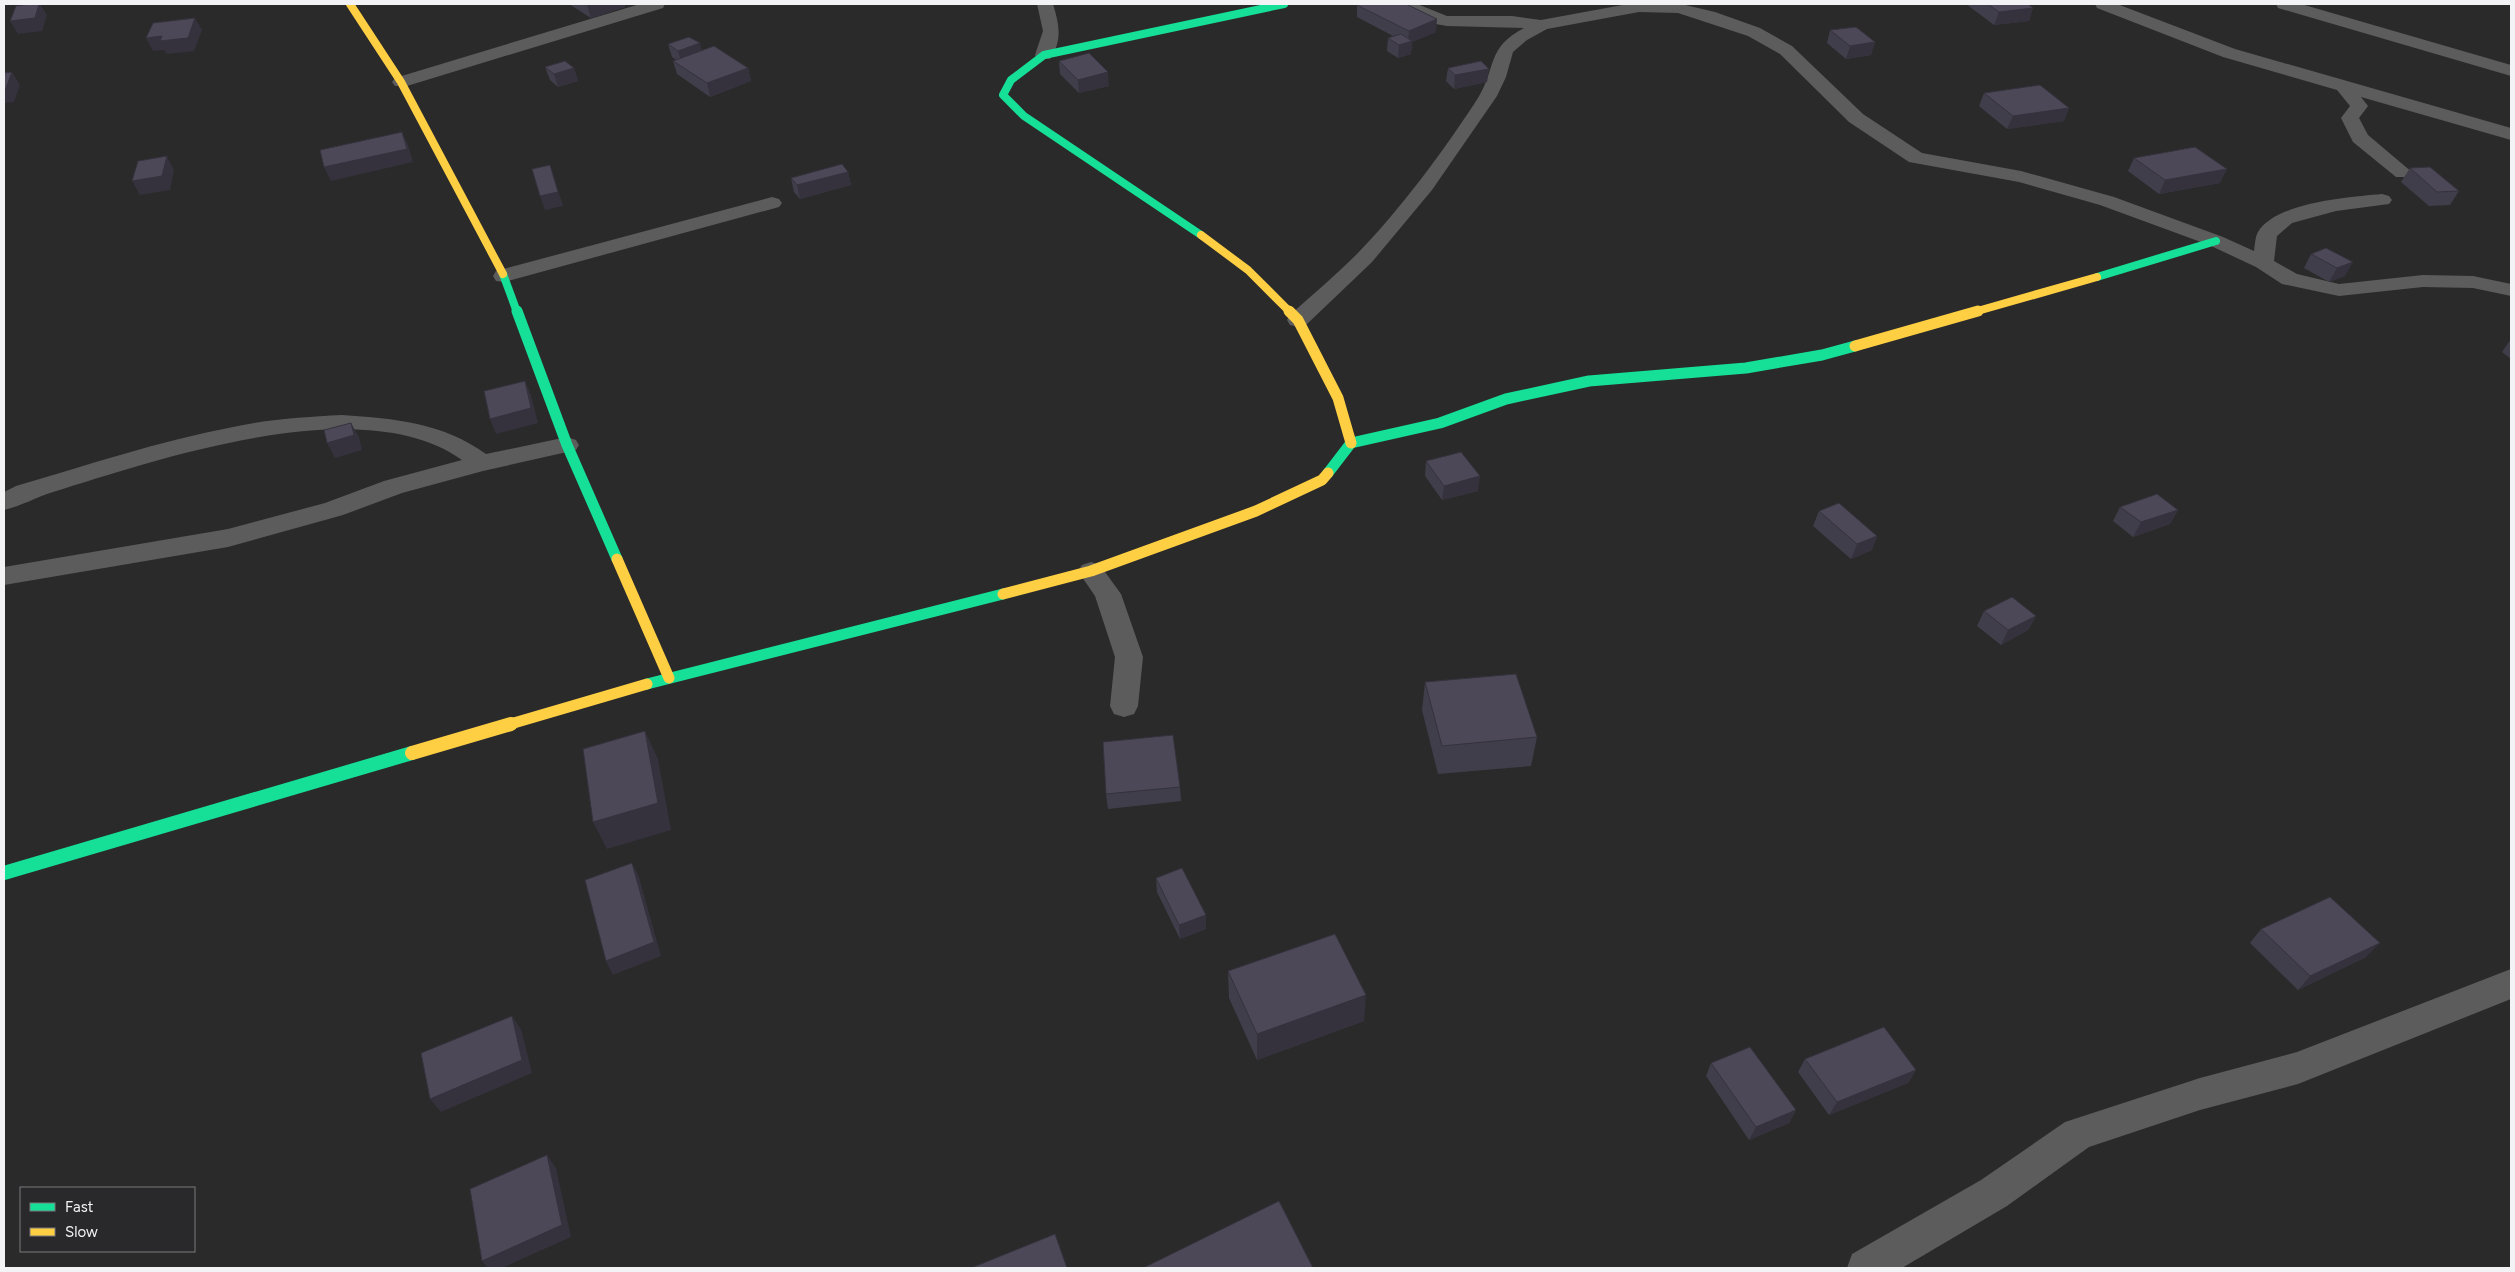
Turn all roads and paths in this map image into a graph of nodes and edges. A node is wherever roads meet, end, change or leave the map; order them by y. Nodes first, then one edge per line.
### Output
1 (350, 4) edge
2 (658, 4) edge
3 (1044, 4) edge
4 (1284, 4) edge
5 (1404, 4) edge
6 (2103, 4) edge
7 (2284, 4) edge
8 (1541, 25) junction
9 (1044, 55) junction
10 (2511, 71) edge
11 (401, 82) junction
12 (2345, 88) junction
13 (2511, 134) edge
14 (2404, 173) dead end
15 (2382, 200) dead end
16 (772, 203) dead end
17 (2216, 241) junction
18 (2263, 263) junction
19 (504, 276) junction
20 (2511, 290) edge
21 (1298, 320) junction
22 (1351, 444) junction
23 (567, 445) junction
24 (482, 463) junction
25 (4, 502) edge
26 (1091, 571) junction
27 (4, 576) edge
28 (669, 678) junction
29 (1124, 706) dead end
30 (4, 873) edge
31 (2511, 984) edge
32 (1866, 1268) edge

1 - 11 street
2 - 11 street
3 - 9 street
4 - 9 street
5 - 8 street
6 - 12 street
7 - 10 street
8 - 17 street
8 - 21 street
9 - 21 street
11 - 19 street
12 - 13 street
12 - 14 street
15 - 18 street
16 - 19 street
17 - 18 street
17 - 22 street
18 - 20 street
19 - 23 street
21 - 22 street
22 - 26 street
23 - 24 street
23 - 28 street
24 - 25 street
24 - 27 street
26 - 28 street
26 - 29 street
28 - 30 street
31 - 32 street

